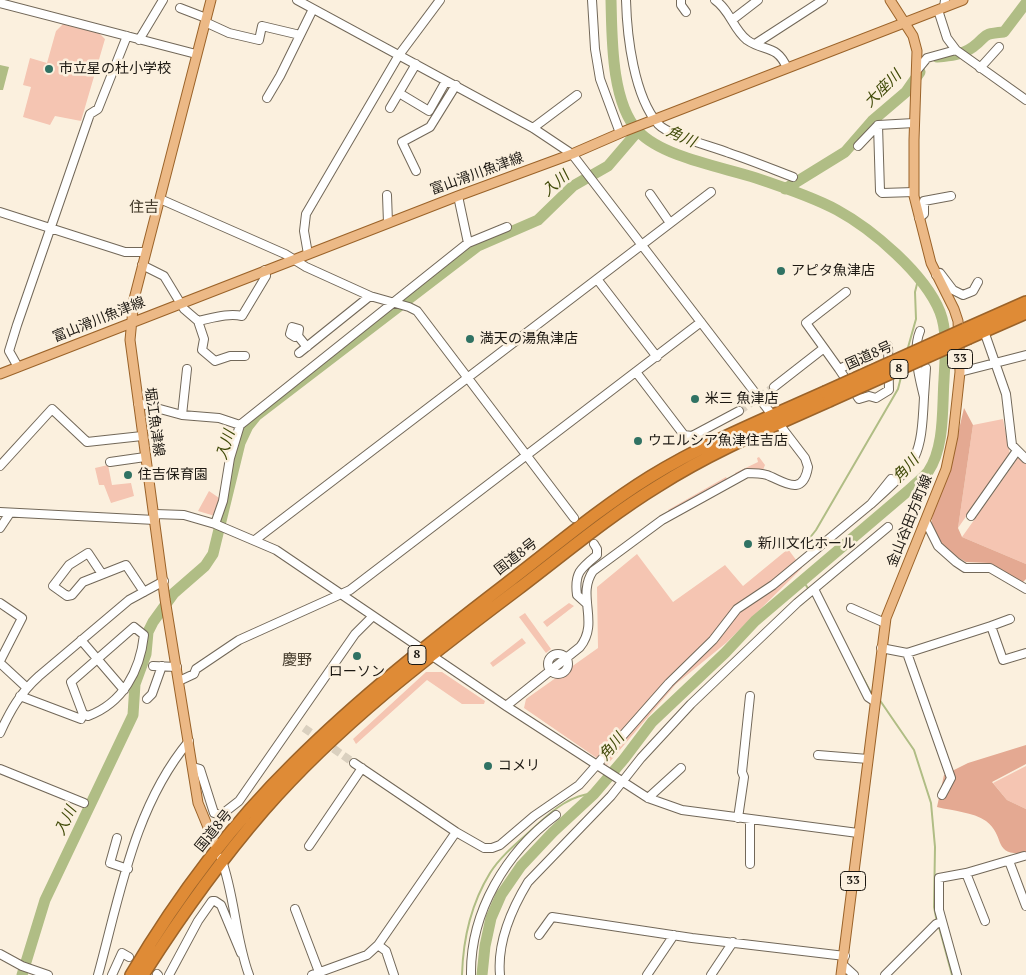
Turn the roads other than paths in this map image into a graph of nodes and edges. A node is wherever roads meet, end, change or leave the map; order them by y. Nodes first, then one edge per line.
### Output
1 (22, 0) edge
2 (163, 0) edge
3 (211, 0) edge
4 (297, 0) edge
5 (440, 0) edge
6 (592, 0) edge
7 (626, 0) edge
8 (681, 0) edge
9 (715, 0) edge
10 (758, 0) edge
11 (823, 0) edge
12 (890, 0) edge
13 (963, 0) edge
14 (0, 3) edge
15 (311, 5) edge
16 (942, 6) edge
17 (18, 8) junction
18 (180, 8) dead end
19 (686, 12) dead end
20 (206, 20) junction
21 (732, 20) junction
22 (905, 23) junction
23 (300, 35) junction
24 (127, 36) junction
25 (139, 40) junction
26 (755, 44) junction
27 (1000, 47) dead end
28 (956, 50) junction
29 (196, 54) junction
30 (399, 55) junction
31 (416, 64) junction
32 (787, 68) junction
33 (980, 68) junction
34 (918, 69) junction
35 (446, 80) junction
36 (456, 85) junction
37 (399, 93) junction
38 (577, 95) dead end
39 (267, 98) dead end
40 (1026, 100) edge
41 (390, 108) dead end
42 (654, 120) junction
43 (914, 123) junction
44 (878, 125) junction
45 (533, 128) junction
46 (622, 132) junction
47 (858, 146) dead end
48 (572, 154) junction
49 (416, 170) dead end
50 (793, 177) dead end
51 (711, 192) dead end
52 (914, 192) junction
53 (650, 194) dead end
54 (387, 195) dead end
55 (458, 196) junction
56 (950, 196) dead end
57 (160, 199) junction
58 (0, 212) edge
59 (919, 218) junction
60 (388, 223) junction
61 (670, 223) junction
62 (507, 227) dead end
63 (51, 228) junction
64 (468, 243) junction
65 (642, 245) junction
66 (146, 252) junction
67 (308, 254) junction
68 (293, 259) junction
69 (142, 265) junction
70 (265, 270) junction
71 (936, 275) junction
72 (597, 279) junction
73 (978, 282) dead end
74 (846, 292) dead end
75 (370, 296) junction
76 (181, 302) junction
77 (396, 302) junction
78 (1026, 302) edge
79 (1026, 313) edge
80 (198, 321) junction
81 (131, 322) junction
82 (701, 322) junction
83 (920, 331) dead end
84 (984, 331) junction
85 (967, 334) junction
86 (298, 336) dead end
87 (307, 347) junction
88 (0, 348) edge
89 (824, 348) junction
90 (9, 351) junction
91 (299, 353) dead end
92 (1026, 355) edge
93 (245, 356) dead end
94 (657, 356) junction
95 (995, 364) junction
96 (18, 367) junction
97 (926, 368) dead end
98 (187, 369) dead end
99 (839, 369) junction
100 (636, 372) junction
101 (960, 372) junction
102 (0, 374) edge
103 (468, 378) junction
104 (774, 387) tunnel mouth
105 (924, 397) junction
106 (138, 403) junction
107 (739, 411) tunnel mouth
108 (182, 415) junction
109 (776, 420) junction
110 (240, 425) junction
111 (142, 436) junction
112 (1016, 452) junction
113 (526, 456) junction
114 (145, 457) junction
115 (1026, 459) edge
116 (110, 462) dead end
117 (0, 466) edge
118 (891, 479) dead end
119 (871, 504) junction
120 (0, 512) edge
121 (10, 513) junction
122 (971, 516) dead end
123 (155, 517) junction
124 (574, 518) dead end
125 (926, 522) junction
126 (215, 524) junction
127 (888, 527) dead end
128 (0, 528) edge
129 (255, 540) junction
130 (594, 544) dead end
131 (102, 574) junction
132 (164, 581) junction
133 (1026, 589) edge
134 (814, 590) junction
135 (144, 592) junction
136 (342, 594) junction
137 (0, 603) edge
138 (587, 604) junction
139 (851, 608) dead end
140 (373, 616) junction
141 (1010, 619) dead end
142 (885, 623) junction
143 (991, 626) junction
144 (81, 640) junction
145 (881, 648) junction
146 (427, 653) junction
147 (907, 653) junction
148 (1026, 653) edge
149 (97, 658) junction
150 (0, 662) edge
151 (153, 666) dead end
152 (162, 666) junction
153 (177, 668) junction
154 (179, 681) junction
155 (26, 688) junction
156 (124, 690) junction
157 (20, 696) junction
158 (750, 696) dead end
159 (875, 696) junction
160 (147, 699) dead end
161 (506, 706) junction
162 (81, 719) dead end
163 (296, 722) junction
164 (304, 728) tunnel mouth
165 (0, 733) edge
166 (189, 741) junction
167 (818, 755) dead end
168 (868, 759) junction
169 (354, 762) tunnel mouth
170 (596, 766) junction
171 (193, 767) junction
172 (362, 768) junction
173 (681, 768) dead end
174 (0, 769) edge
175 (622, 782) junction
176 (942, 795) dead end
177 (648, 798) junction
178 (84, 803) dead end
179 (556, 816) dead end
180 (738, 818) junction
181 (750, 820) junction
182 (456, 832) junction
183 (858, 833) junction
184 (117, 838) dead end
185 (309, 846) dead end
186 (217, 850) junction
187 (1024, 856) dead end
188 (222, 861) junction
189 (1009, 861) junction
190 (750, 864) dead end
191 (128, 868) junction
192 (966, 873) junction
193 (1026, 906) edge
194 (296, 909) dead end
195 (985, 921) dead end
196 (942, 922) junction
197 (539, 935) dead end
198 (674, 936) junction
199 (734, 942) junction
200 (378, 945) junction
201 (241, 953) junction
202 (0, 954) edge
203 (129, 957) dead end
204 (844, 961) junction
205 (32, 972) edge
206 (316, 974) edge
207 (48, 975) edge
208 (98, 975) edge
209 (112, 975) edge
210 (131, 975) edge
211 (143, 975) edge
212 (169, 975) edge
213 (249, 975) edge
214 (394, 975) edge
215 (470, 975) edge
216 (500, 975) edge
217 (647, 975) edge
218 (711, 975) edge
219 (841, 975) edge
220 (854, 975) edge
221 (885, 975) edge
222 (958, 975) edge

1 - 17 street
2 - 25 street
3 - 20 main road, 堀江魚津線
4 - 15 street
5 - 30 street
6 - 46 street
7 - 42 street
8 - 19 street
9 - 21 street
10 - 21 street
11 - 26 street
12 - 22 main road, 金山谷田方町線 / 33
13 - 16 main road, 富山滑川魚津線
14 - 17 street
15 - 23 street
15 - 30 street
16 - 22 main road, 富山滑川魚津線
16 - 28 street
17 - 24 street
18 - 20 street
20 - 23 street
20 - 29 main road, 堀江魚津線
21 - 26 street
22 - 32 main road, 富山滑川魚津線
22 - 34 main road, 金山谷田方町線 / 33
23 - 39 street
24 - 25 street
24 - 63 street
25 - 29 street
26 - 32 street
27 - 33 street
28 - 33 street
28 - 34 street
29 - 57 main road, 堀江魚津線
30 - 31 street
30 - 67 street
31 - 35 street
31 - 37 street
32 - 42 main road, 富山滑川魚津線
33 - 40 street
34 - 43 main road, 金山谷田方町線 / 33
35 - 36 street
35 - 37 street
36 - 45 street
36 - 49 street
37 - 41 street
38 - 45 street
42 - 46 main road, 富山滑川魚津線
42 - 50 street
43 - 44 street
43 - 52 main road, 金山谷田方町線 / 33
44 - 47 street
44 - 52 street
45 - 48 street
46 - 48 main road, 富山滑川魚津線
48 - 55 main road, 富山滑川魚津線
48 - 65 street
51 - 61 street
52 - 59 main road, 金山谷田方町線 / 33
53 - 61 street
54 - 60 street
55 - 60 main road, 富山滑川魚津線
55 - 64 street
56 - 59 street
57 - 66 main road, 堀江魚津線
57 - 68 street
58 - 63 street
59 - 71 main road, 金山谷田方町線 / 33
60 - 67 main road, 富山滑川魚津線
61 - 65 street
62 - 64 street
63 - 66 street
63 - 90 street
64 - 77 street
65 - 72 street
65 - 82 street
66 - 69 main road, 堀江魚津線
67 - 68 main road, 富山滑川魚津線
68 - 70 main road, 富山滑川魚津線
68 - 75 street
69 - 76 street
69 - 81 main road, 堀江魚津線
70 - 76 main road, 富山滑川魚津線
70 - 80 street
71 - 73 street
71 - 101 main road, 金山谷田方町線 / 33
72 - 94 street
72 - 103 street
74 - 89 street
75 - 77 street
75 - 87 street
76 - 80 street
76 - 81 main road, 富山滑川魚津線
77 - 103 street
77 - 110 street
78 - 85 highway, 国道8号 / 8
79 - 84 highway, 国道8号 / 8
80 - 93 street
81 - 96 main road, 富山滑川魚津線
81 - 106 main road, 堀江魚津線
82 - 94 street
82 - 109 street
83 - 105 street
84 - 85 highway, 国道8号 / 8
84 - 95 street
85 - 109 highway, 国道8号 / 8, bridge
86 - 87 street
87 - 91 street
88 - 90 street
89 - 99 street
89 - 104 street
90 - 96 street
92 - 95 street
94 - 100 street
95 - 101 street
95 - 112 street
96 - 102 main road, 富山滑川魚津線
97 - 105 street
98 - 108 street
99 - 99 street
100 - 107 street
100 - 113 street
101 - 125 main road, 金山谷田方町線 / 33
103 - 113 street
103 - 129 street
105 - 119 street
106 - 108 street
106 - 111 main road, 堀江魚津線
108 - 110 street
109 - 138 street
109 - 146 highway, 国道8号 / 8
110 - 126 street
111 - 114 main road, 堀江魚津線
111 - 117 street
112 - 115 street
112 - 122 street
113 - 124 street
113 - 136 street
114 - 116 street
114 - 123 main road, 堀江魚津線
118 - 119 street
119 - 170 street
120 - 121 street
121 - 123 street
121 - 128 street
123 - 126 street
123 - 132 main road, 堀江魚津線
125 - 133 street
125 - 142 main road, 金山谷田方町線 / 33
126 - 129 street
127 - 134 street
129 - 136 street
130 - 138 street
131 - 131 street
131 - 135 street
132 - 135 street
132 - 153 main road, 堀江魚津線
134 - 159 street
134 - 175 street
135 - 144 street
136 - 140 street
136 - 154 street
137 - 150 street
138 - 161 street
139 - 142 street
140 - 146 street
140 - 163 street
141 - 143 street
142 - 145 main road, 金山谷田方町線 / 33
143 - 147 street
143 - 148 street
144 - 149 street
144 - 155 street
145 - 147 street
145 - 159 main road, 金山谷田方町線 / 33
146 - 161 street
146 - 186 highway, 国道8号 / 8
146 - 188 highway, 国道8号 / 8
147 - 176 street
149 - 156 street
149 - 156 street
149 - 156 street
150 - 155 street
151 - 152 street
152 - 153 street
152 - 160 street
153 - 154 main road, 堀江魚津線
154 - 166 main road, 堀江魚津線
155 - 157 street
157 - 162 street
157 - 165 street
158 - 180 street
159 - 168 main road, 金山谷田方町線 / 33
161 - 170 street
163 - 164 street
163 - 171 street
166 - 171 main road, 堀江魚津線
166 - 191 street
167 - 168 street
168 - 183 main road, 金山谷田方町線 / 33
169 - 172 street
170 - 175 street
170 - 182 street
171 - 186 main road, 堀江魚津線
172 - 182 street
172 - 185 street
173 - 177 street
174 - 178 street
175 - 177 street
175 - 216 street
177 - 180 street
179 - 215 street
180 - 181 street
181 - 183 street
181 - 190 street
182 - 200 street
183 - 204 main road, 金山谷田方町線 / 33
184 - 191 street
186 - 188 street
186 - 210 highway, 国道8号 / 8
187 - 189 street
188 - 201 street
188 - 211 highway, 国道8号 / 8
189 - 192 street
189 - 193 street
191 - 208 street
192 - 195 street
192 - 196 street
194 - 206 street
196 - 221 street
196 - 222 street
197 - 198 street
198 - 199 street
198 - 217 street
199 - 204 street
199 - 218 street
200 - 206 street
200 - 214 street
201 - 212 street
201 - 213 street
202 - 205 street
203 - 209 street
204 - 219 main road, 金山谷田方町線 / 33
204 - 220 street
205 - 207 street

